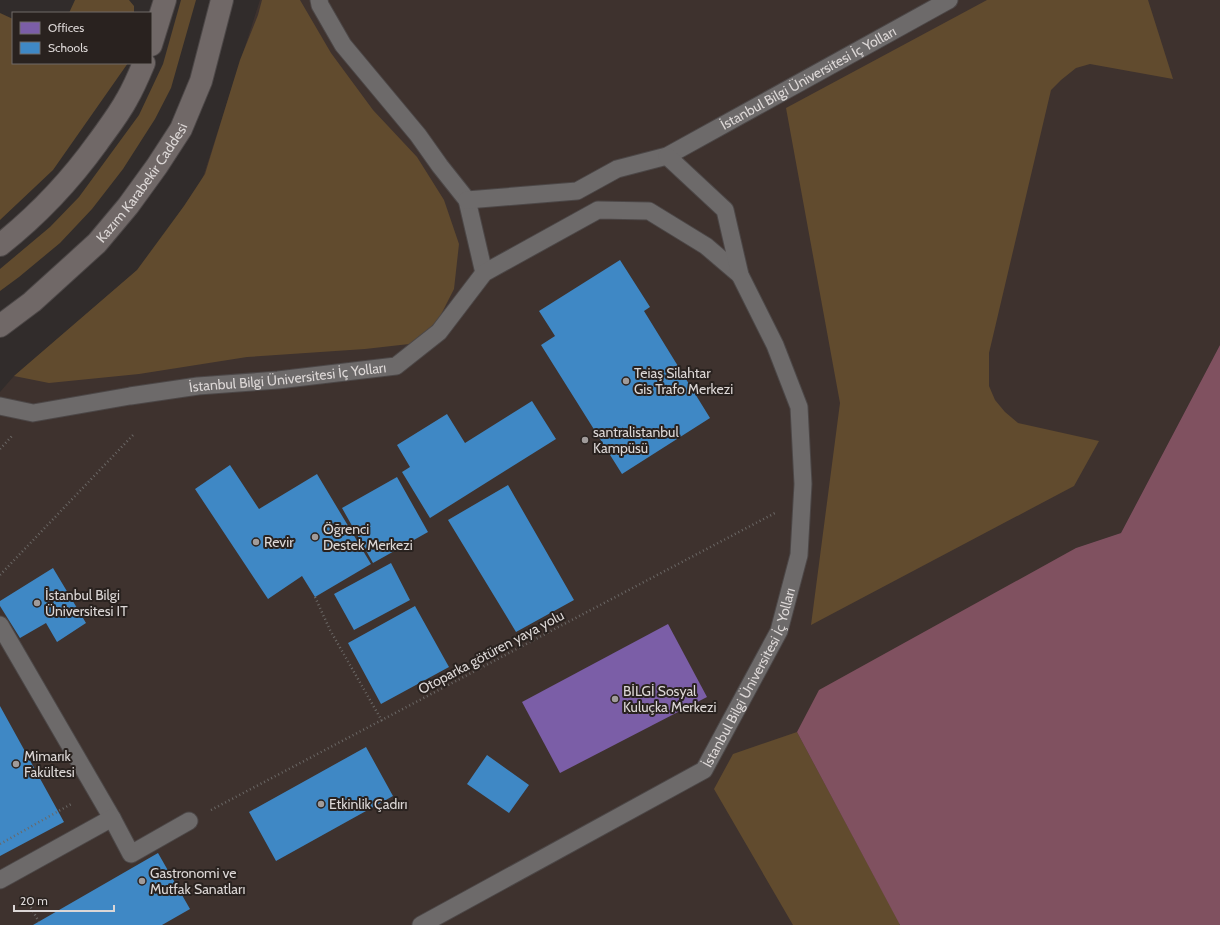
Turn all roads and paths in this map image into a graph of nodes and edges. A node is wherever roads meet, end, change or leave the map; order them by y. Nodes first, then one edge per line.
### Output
1 (165, 0) edge
2 (222, 0) edge
3 (319, 0) edge
4 (949, 0) edge
5 (152, 42) edge
6 (144, 64) edge
7 (667, 156) junction
8 (466, 200) junction
9 (0, 245) edge
10 (484, 273) junction
11 (740, 275) junction
12 (0, 326) edge
13 (0, 406) edge
14 (135, 433) dead end
15 (802, 499) junction
16 (0, 575) edge
17 (315, 597) dead end
18 (0, 625) edge
19 (382, 721) junction
20 (70, 805) dead end
21 (112, 818) junction
22 (189, 821) joint
23 (0, 844) edge
24 (0, 880) edge
25 (421, 925) edge

1 - 5 main road
2 - 12 main road, Kazım Karabekir Caddesi
3 - 8 lane
4 - 7 lane, İstanbul Bilgi Üniversitesi İç Yolları
6 - 9 main road
7 - 8 lane, İstanbul Bilgi Üniversitesi İç Yolları
7 - 11 lane, İstanbul Bilgi Üniversitesi İç Yolları
8 - 10 lane
10 - 11 lane, İstanbul Bilgi Üniversitesi İç Yolları
10 - 13 lane, İstanbul Bilgi Üniversitesi İç Yolları
11 - 15 lane, İstanbul Bilgi Üniversitesi İç Yolları
14 - 16 path
15 - 19 path, Otoparka götüren yaya yolu
15 - 25 lane, İstanbul Bilgi Üniversitesi İç Yolları
17 - 19 path
18 - 21 lane
19 - 22 path, Otoparka götüren yaya yolu
20 - 23 path
21 - 22 lane
21 - 24 lane

